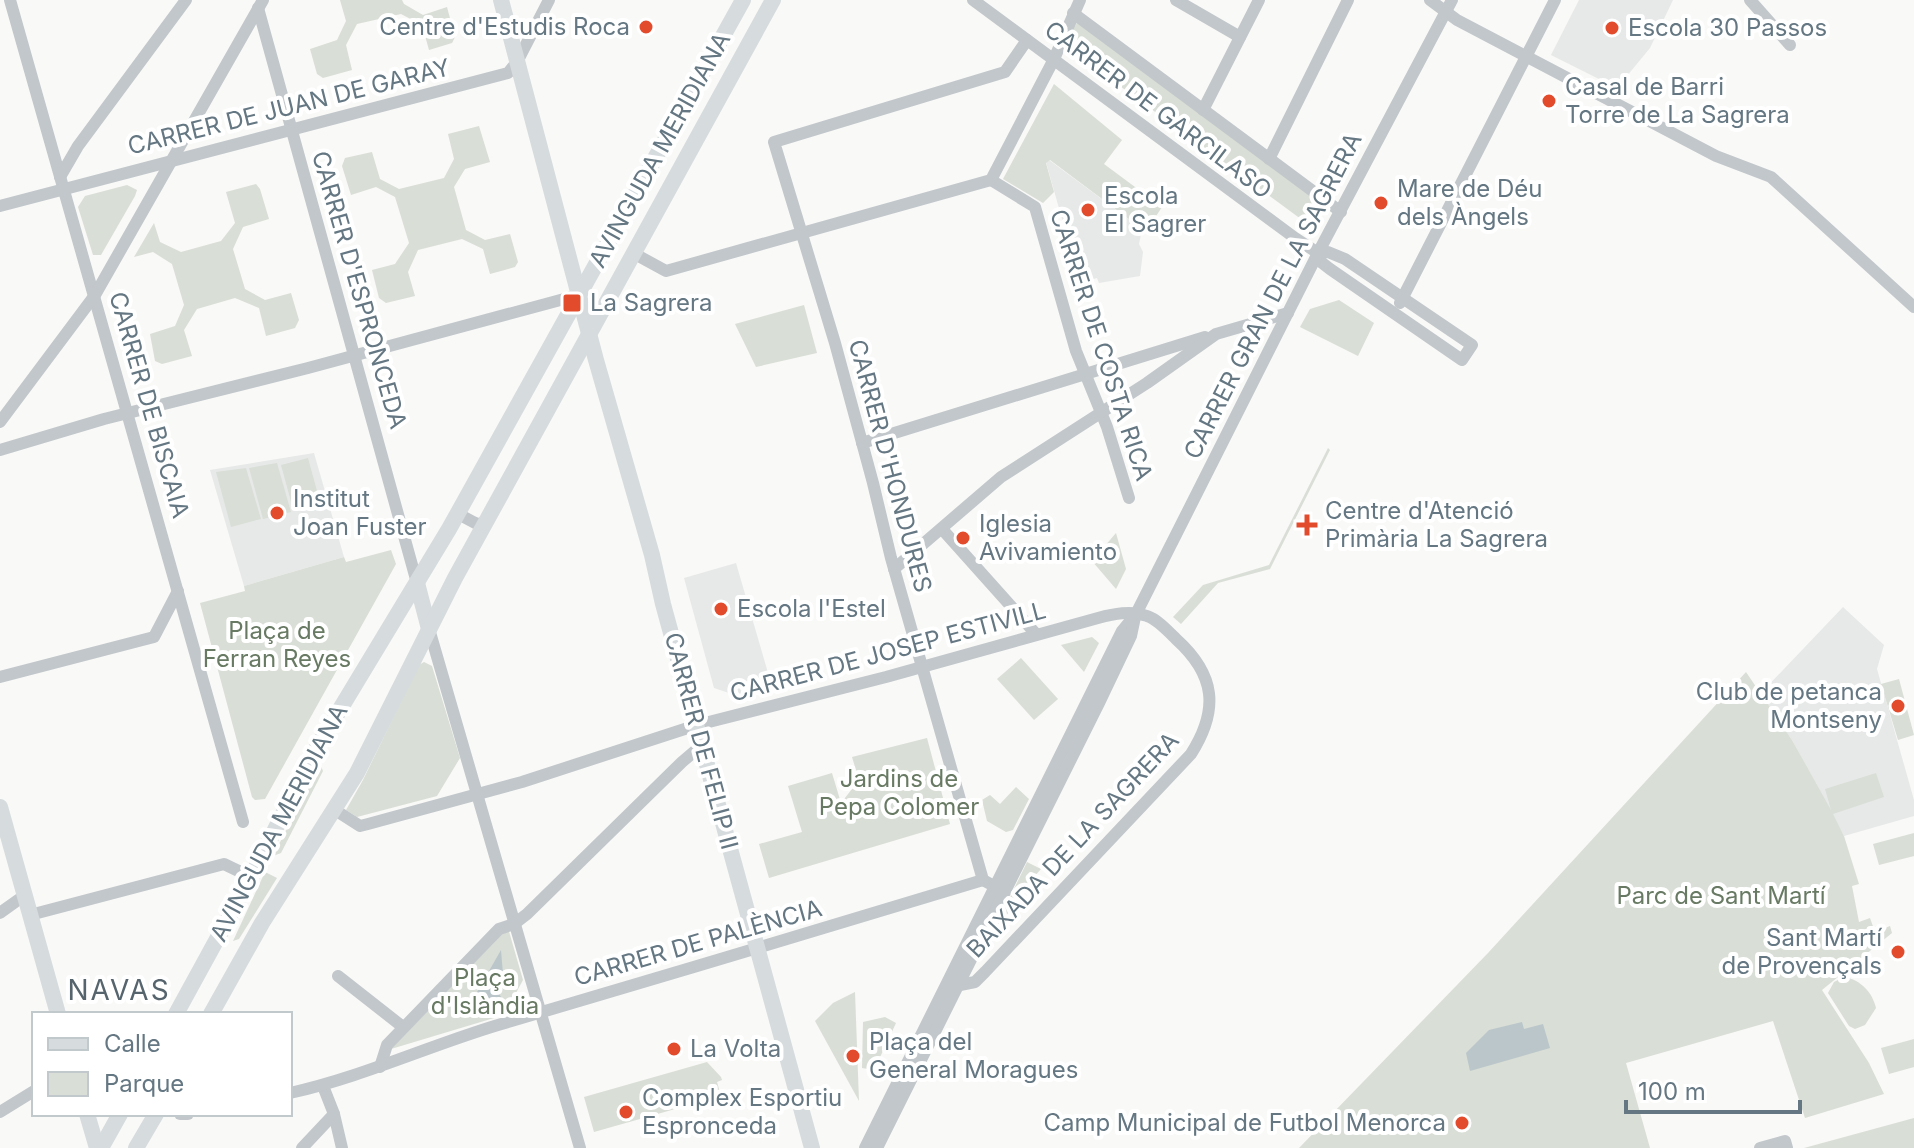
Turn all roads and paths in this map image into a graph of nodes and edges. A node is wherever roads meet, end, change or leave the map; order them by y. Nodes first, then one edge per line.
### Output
1 (10, 0) edge
2 (186, 0) edge
3 (501, 0) edge
4 (549, 0) edge
5 (743, 0) edge
6 (773, 0) edge
7 (973, 0) edge
8 (1080, 0) edge
9 (1176, 0) edge
10 (1259, 0) edge
11 (1348, 0) edge
12 (1430, 0) edge
13 (1452, 0) edge
14 (1555, 0) edge
15 (1750, 0) edge
16 (260, 4) edge
17 (1073, 13) junction
18 (1445, 13) junction
19 (1240, 37) junction
20 (1027, 40) junction
21 (1790, 45) dead end
22 (1526, 57) junction
23 (1054, 59) junction
24 (517, 62) junction
25 (1203, 110) junction
26 (290, 128) junction
27 (171, 159) junction
28 (1269, 159) junction
29 (991, 180) junction
30 (62, 182) junction
31 (0, 206) edge
32 (1341, 212) junction
33 (801, 235) junction
34 (633, 253) junction
35 (1318, 253) junction
36 (95, 295) junction
37 (579, 295) junction
38 (1403, 297) junction
39 (1914, 307) edge
40 (1395, 312) junction
41 (1288, 313) junction
42 (590, 334) junction
43 (1216, 334) junction
44 (355, 354) junction
45 (1086, 375) junction
46 (1101, 412) junction
47 (129, 414) junction
48 (0, 422) edge
49 (862, 443) junction
50 (0, 450) edge
51 (1129, 498) dead end
52 (460, 510) junction
53 (485, 523) junction
54 (942, 529) junction
55 (894, 569) junction
56 (417, 583) junction
57 (178, 591) junction
58 (1136, 614) junction
59 (429, 629) junction
60 (1036, 634) junction
61 (922, 667) junction
62 (0, 677) edge
63 (697, 725) junction
64 (702, 745) junction
65 (476, 794) junction
66 (335, 810) junction
67 (1, 818) edge
68 (243, 822) dead end
69 (247, 875) junction
70 (983, 880) junction
71 (1000, 889) junction
72 (25, 895) junction
73 (0, 913) edge
74 (30, 915) junction
75 (514, 924) junction
76 (758, 950) junction
77 (338, 976) dead end
78 (960, 985) junction
79 (57, 1012) edge
80 (177, 1012) edge
81 (212, 1012) edge
82 (540, 1013) junction
83 (403, 1027) junction
84 (380, 1067) junction
85 (323, 1086) junction
86 (32, 1092) edge
87 (292, 1093) edge
88 (0, 1112) edge
89 (334, 1114) junction
90 (88, 1116) edge
91 (119, 1116) edge
92 (155, 1116) edge
93 (1786, 1144) edge
94 (99, 1148) edge
95 (136, 1148) edge
96 (302, 1148) edge
97 (342, 1148) edge
98 (580, 1148) edge
99 (812, 1148) edge
100 (865, 1148) edge
101 (877, 1148) edge
102 (1760, 1148) edge

1 - 30 street, CARRER DE BISCAIA
2 - 30 street
3 - 24 main road
4 - 24 street
5 - 37 main road, AVINGUDA MERIDIANA
6 - 34 main road, AVINGUDA MERIDIANA
7 - 20 street, CARRER DE GARCILASO
8 - 17 street
9 - 19 street
10 - 19 street
11 - 28 street
12 - 18 street
13 - 18 street, CARRER GRAN DE LA SAGRERA
14 - 22 street
15 - 21 street
16 - 26 street, CARRER D'ESPRONCEDA
16 - 27 street
17 - 23 street
17 - 25 street, CARRER DE GARCILASO
18 - 22 street
18 - 32 street, CARRER GRAN DE LA SAGRERA
19 - 25 street
20 - 23 street, CARRER DE GARCILASO
20 - 33 street, CARRER D'HONDURES
22 - 38 street
22 - 39 street
23 - 29 street
23 - 35 street, CARRER DE GARCILASO
24 - 26 street, CARRER DE JUAN DE GARAY
24 - 37 main road
25 - 28 street, CARRER DE GARCILASO
26 - 27 street, CARRER DE JUAN DE GARAY
26 - 44 street, CARRER D'ESPRONCEDA
27 - 30 street, CARRER DE JUAN DE GARAY
27 - 36 street
28 - 32 street, CARRER DE GARCILASO
29 - 33 street
29 - 45 street, CARRER DE COSTA RICA
30 - 31 street, CARRER DE JUAN DE GARAY
30 - 36 street, CARRER DE BISCAIA
32 - 35 street, CARRER GRAN DE LA SAGRERA
33 - 34 street
33 - 49 street, CARRER D'HONDURES
34 - 42 main road, AVINGUDA MERIDIANA
35 - 38 street, CARRER DE GARCILASO
35 - 40 street, CARRER DE GARCILASO
35 - 41 street, CARRER GRAN DE LA SAGRERA
36 - 47 street, CARRER DE BISCAIA
36 - 48 street
37 - 42 main road, CARRER DE FELIP II
37 - 44 street
37 - 52 main road, AVINGUDA MERIDIANA
38 - 40 street
38 - 40 street, CARRER DE GARCILASO
41 - 43 street
41 - 58 street, CARRER GRAN DE LA SAGRERA
42 - 53 main road, AVINGUDA MERIDIANA
42 - 63 main road, CARRER DE FELIP II
43 - 45 street
43 - 46 street
44 - 47 street
44 - 56 street, CARRER D'ESPRONCEDA
45 - 46 street, CARRER DE COSTA RICA
45 - 49 street
46 - 51 street, CARRER DE COSTA RICA
46 - 54 street
47 - 50 street
47 - 57 street, CARRER DE BISCAIA
49 - 55 street, CARRER D'HONDURES
52 - 53 street
52 - 56 main road, AVINGUDA MERIDIANA
53 - 59 main road, AVINGUDA MERIDIANA
54 - 55 street
54 - 60 street
55 - 61 street, CARRER D'HONDURES
56 - 59 main road
56 - 69 main road, AVINGUDA MERIDIANA
57 - 62 street
57 - 68 street, CARRER DE BISCAIA
58 - 60 street, CARRER DE JOSEP ESTIVILL
58 - 71 street, CARRER GRAN DE LA SAGRERA
58 - 78 street, BAIXADA DE LA SAGRERA
59 - 65 street
59 - 66 main road, AVINGUDA MERIDIANA
60 - 61 street, CARRER DE JOSEP ESTIVILL
61 - 63 street, CARRER DE JOSEP ESTIVILL
61 - 70 street, CARRER D'HONDURES
63 - 64 main road, CARRER DE FELIP II
63 - 65 street, CARRER DE JOSEP ESTIVILL
64 - 75 street
64 - 76 main road, CARRER DE FELIP II
65 - 66 street, CARRER DE JOSEP ESTIVILL
65 - 75 street
66 - 81 main road, AVINGUDA MERIDIANA
67 - 72 main road
69 - 74 street
69 - 80 main road, AVINGUDA MERIDIANA
70 - 71 street
70 - 76 street, CARRER DE PALÈNCIA
71 - 78 street, CARRER GRAN DE LA SAGRERA
71 - 100 street, CARRER GRAN DE LA SAGRERA
72 - 73 street
72 - 74 main road
74 - 79 main road
75 - 82 street
75 - 83 street
76 - 82 street, CARRER DE PALÈNCIA
76 - 99 main road, CARRER DE FELIP II
77 - 83 street
78 - 101 street, CARRER GRAN DE LA SAGRERA
82 - 84 street, CARRER DE PALÈNCIA
82 - 98 street
83 - 84 street
84 - 85 street, CARRER DE PALÈNCIA
85 - 87 street, CARRER DE PALÈNCIA
85 - 89 street
86 - 88 street
89 - 96 street
89 - 97 street
90 - 94 main road
91 - 94 main road
92 - 95 main road
93 - 102 street

